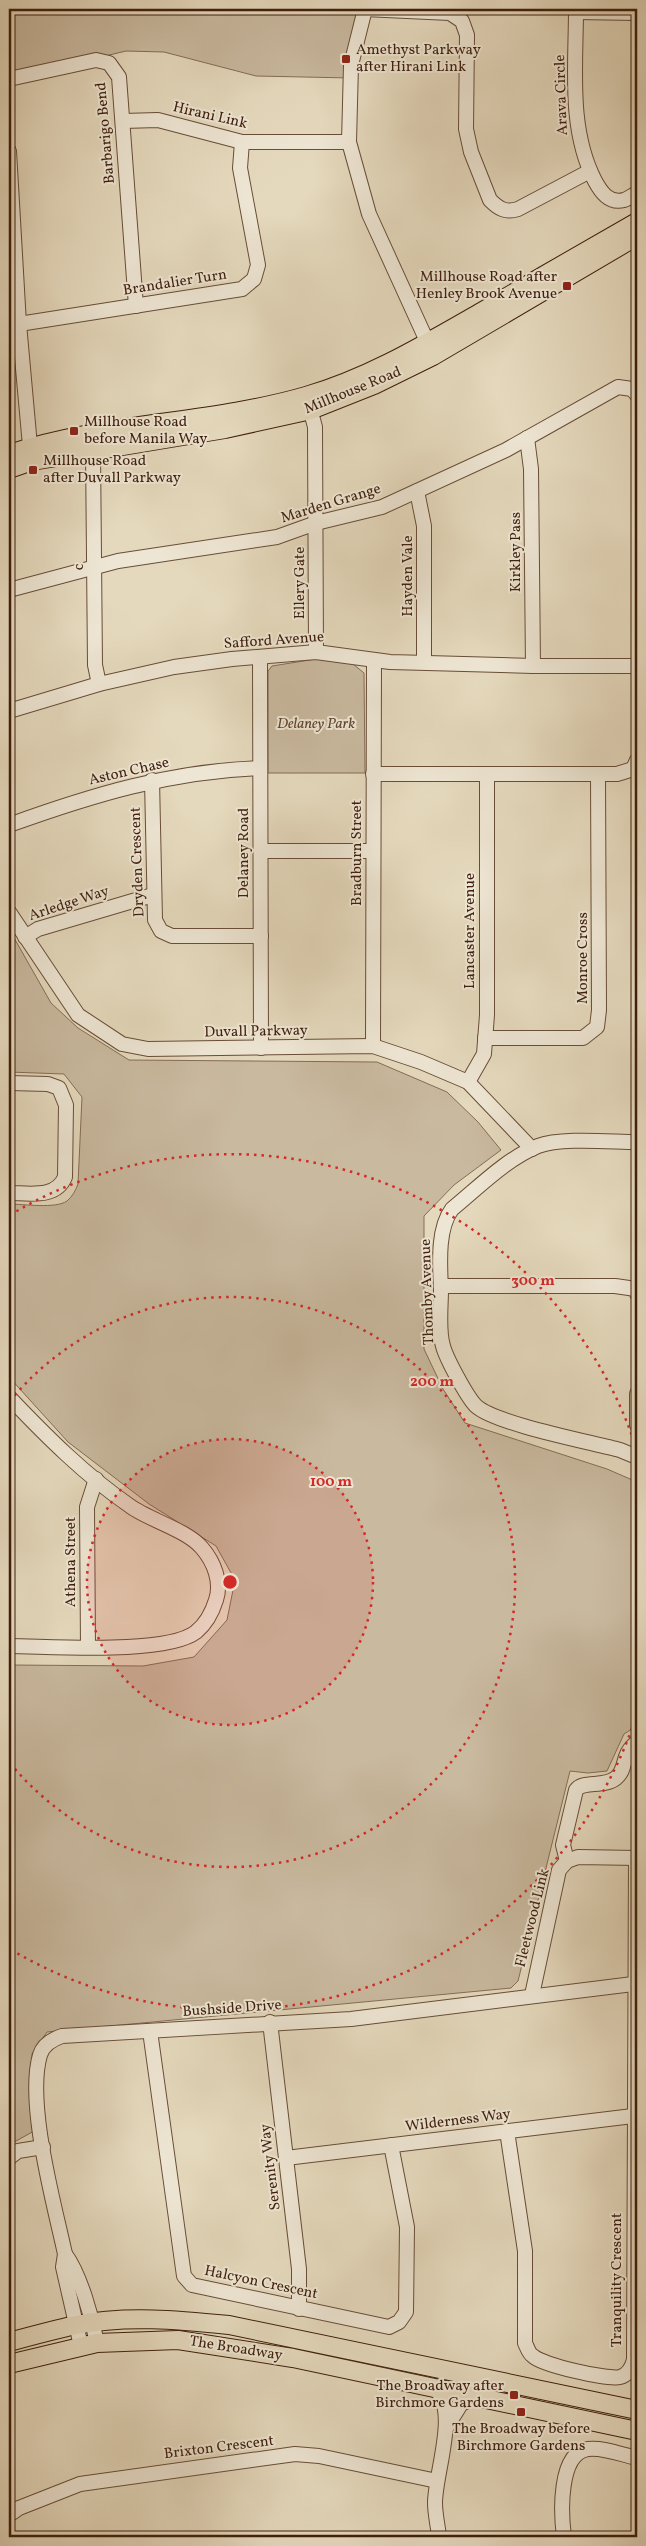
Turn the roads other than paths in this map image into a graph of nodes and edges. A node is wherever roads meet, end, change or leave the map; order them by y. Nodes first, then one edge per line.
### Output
1 (365, 9) edge
2 (576, 10) edge
3 (637, 13) edge
4 (9, 79) edge
5 (122, 121) junction
6 (242, 142) junction
7 (349, 142) junction
8 (9, 151) edge
9 (590, 171) junction
10 (637, 193) edge
11 (637, 222) edge
12 (637, 236) edge
13 (136, 306) junction
14 (19, 324) junction
15 (431, 349) junction
16 (635, 388) edge
17 (309, 403) junction
18 (527, 438) junction
19 (92, 450) junction
20 (9, 454) edge
21 (31, 454) junction
22 (9, 469) edge
23 (417, 491) junction
24 (316, 523) junction
25 (95, 566) junction
26 (9, 590) edge
27 (316, 652) junction
28 (260, 657) junction
29 (374, 660) junction
30 (424, 662) junction
31 (533, 666) junction
32 (637, 666) edge
33 (99, 684) junction
34 (9, 711) edge
35 (637, 760) edge
36 (260, 768) junction
37 (373, 774) junction
38 (598, 774) junction
39 (487, 775) junction
40 (152, 780) junction
41 (9, 825) edge
42 (261, 851) junction
43 (373, 851) junction
44 (153, 895) junction
45 (9, 912) edge
46 (25, 936) junction
47 (260, 936) junction
48 (485, 1038) junction
49 (373, 1046) junction
50 (261, 1048) junction
51 (468, 1082) junction
52 (9, 1083) edge
53 (637, 1142) edge
54 (532, 1149) junction
55 (9, 1193) edge
56 (441, 1286) junction
57 (637, 1294) edge
58 (637, 1394) edge
59 (9, 1396) edge
60 (637, 1425) edge
61 (637, 1458) edge
62 (96, 1479) junction
63 (9, 1646) edge
64 (88, 1647) junction
65 (637, 1742) edge
66 (636, 1858) edge
67 (567, 1861) junction
68 (633, 1984) junction
69 (532, 1995) junction
70 (270, 2022) junction
71 (150, 2031) junction
72 (634, 2116) junction
73 (506, 2131) junction
74 (391, 2145) junction
75 (43, 2147) junction
76 (9, 2158) edge
77 (286, 2158) junction
78 (635, 2206) edge
79 (299, 2309) junction
80 (85, 2324) junction
81 (9, 2342) edge
82 (89, 2344) junction
83 (338, 2347) junction
84 (9, 2364) edge
85 (506, 2382) junction
86 (460, 2397) junction
87 (637, 2410) edge
88 (637, 2431) edge
89 (637, 2458) edge
90 (438, 2481) junction
91 (9, 2515) edge
92 (439, 2537) edge
93 (564, 2537) edge

1 - 7 street
1 - 9 street
2 - 3 street, Arava Circle
2 - 9 street, Arava Circle
4 - 5 street, Barbarigo Bend
5 - 6 street, Hirani Link
5 - 13 street, Barbarigo Bend
6 - 7 street, Hirani Link
6 - 13 street, Brandalier Turn
7 - 15 street
8 - 14 street
9 - 10 street, Arava Circle
11 - 15 main road, Millhouse Road
12 - 15 main road, Millhouse Road
13 - 14 street, Brandalier Turn
14 - 21 street
15 - 17 main road, Millhouse Road
16 - 18 street, Marden Grange
17 - 19 main road, Millhouse Road
17 - 21 main road, Millhouse Road
17 - 24 street, Ellery Gate
18 - 23 street, Marden Grange
18 - 31 street, Kirkley Pass
19 - 21 main road, Millhouse Road
19 - 25 street, c
20 - 21 main road, Millhouse Road
21 - 22 main road, Millhouse Road
23 - 24 street, Marden Grange
23 - 30 street, Hayden Vale
24 - 25 street, Marden Grange
24 - 27 street, Ellery Gate
25 - 26 street, Marden Grange
25 - 33 street, c
27 - 28 street, Safford Avenue
27 - 29 street, Safford Avenue
28 - 33 street, Safford Avenue
28 - 36 street, Delaney Road
29 - 30 street, Safford Avenue
29 - 37 street, Bradburn Street
30 - 31 street, Safford Avenue
31 - 32 street, Safford Avenue
33 - 34 street, Safford Avenue
35 - 38 street
36 - 40 street, Aston Chase
36 - 42 street, Delaney Road
37 - 39 street
37 - 43 street, Bradburn Street
38 - 39 street
38 - 48 street, Monroe Cross
39 - 48 street, Lancaster Avenue
40 - 41 street, Aston Chase
40 - 44 street, Dryden Crescent
42 - 43 street
42 - 47 street, Delaney Road
43 - 49 street, Bradburn Street
44 - 46 street, Arledge Way
44 - 47 street, Dryden Crescent
45 - 46 street, Duvall Parkway
46 - 50 street, Duvall Parkway
47 - 50 street, Delaney Road
48 - 51 street, Lancaster Avenue
49 - 50 street, Duvall Parkway
49 - 51 street, Duvall Parkway
51 - 54 street, Duvall Parkway
52 - 55 street
53 - 54 street, Thomby Avenue
54 - 56 street, Thomby Avenue
56 - 57 street
56 - 61 street, Thomby Avenue
58 - 60 street
59 - 62 street
62 - 64 street, Athena Street
62 - 64 street
63 - 64 street
65 - 67 street
66 - 67 street, Fleetwood Link
66 - 68 street, Tranquility Crescent
67 - 69 street, Fleetwood Link
68 - 69 street, Bushside Drive
68 - 72 street, Tranquility Crescent
69 - 70 street, Bushside Drive
70 - 71 street, Bushside Drive
70 - 77 street, Serenity Way
71 - 75 street, Bushside Drive
71 - 79 street, Halcyon Crescent
72 - 73 street, Wilderness Way
72 - 78 street, Tranquility Crescent
73 - 74 street, Wilderness Way
73 - 78 street, Tranquility Crescent
74 - 77 street, Wilderness Way
74 - 79 street, Halcyon Crescent
75 - 76 street
75 - 80 street, Bushside Drive
77 - 79 street, Serenity Way
80 - 81 main road, The Broadway
80 - 82 street, Bushside Drive
80 - 83 main road, The Broadway
82 - 84 main road, The Broadway
82 - 86 main road, The Broadway
83 - 85 main road, The Broadway
83 - 86 main road, The Broadway
85 - 86 street
85 - 87 main road, The Broadway
86 - 88 main road, The Broadway
86 - 90 street
89 - 93 street
90 - 91 street, Brixton Crescent
90 - 92 street

